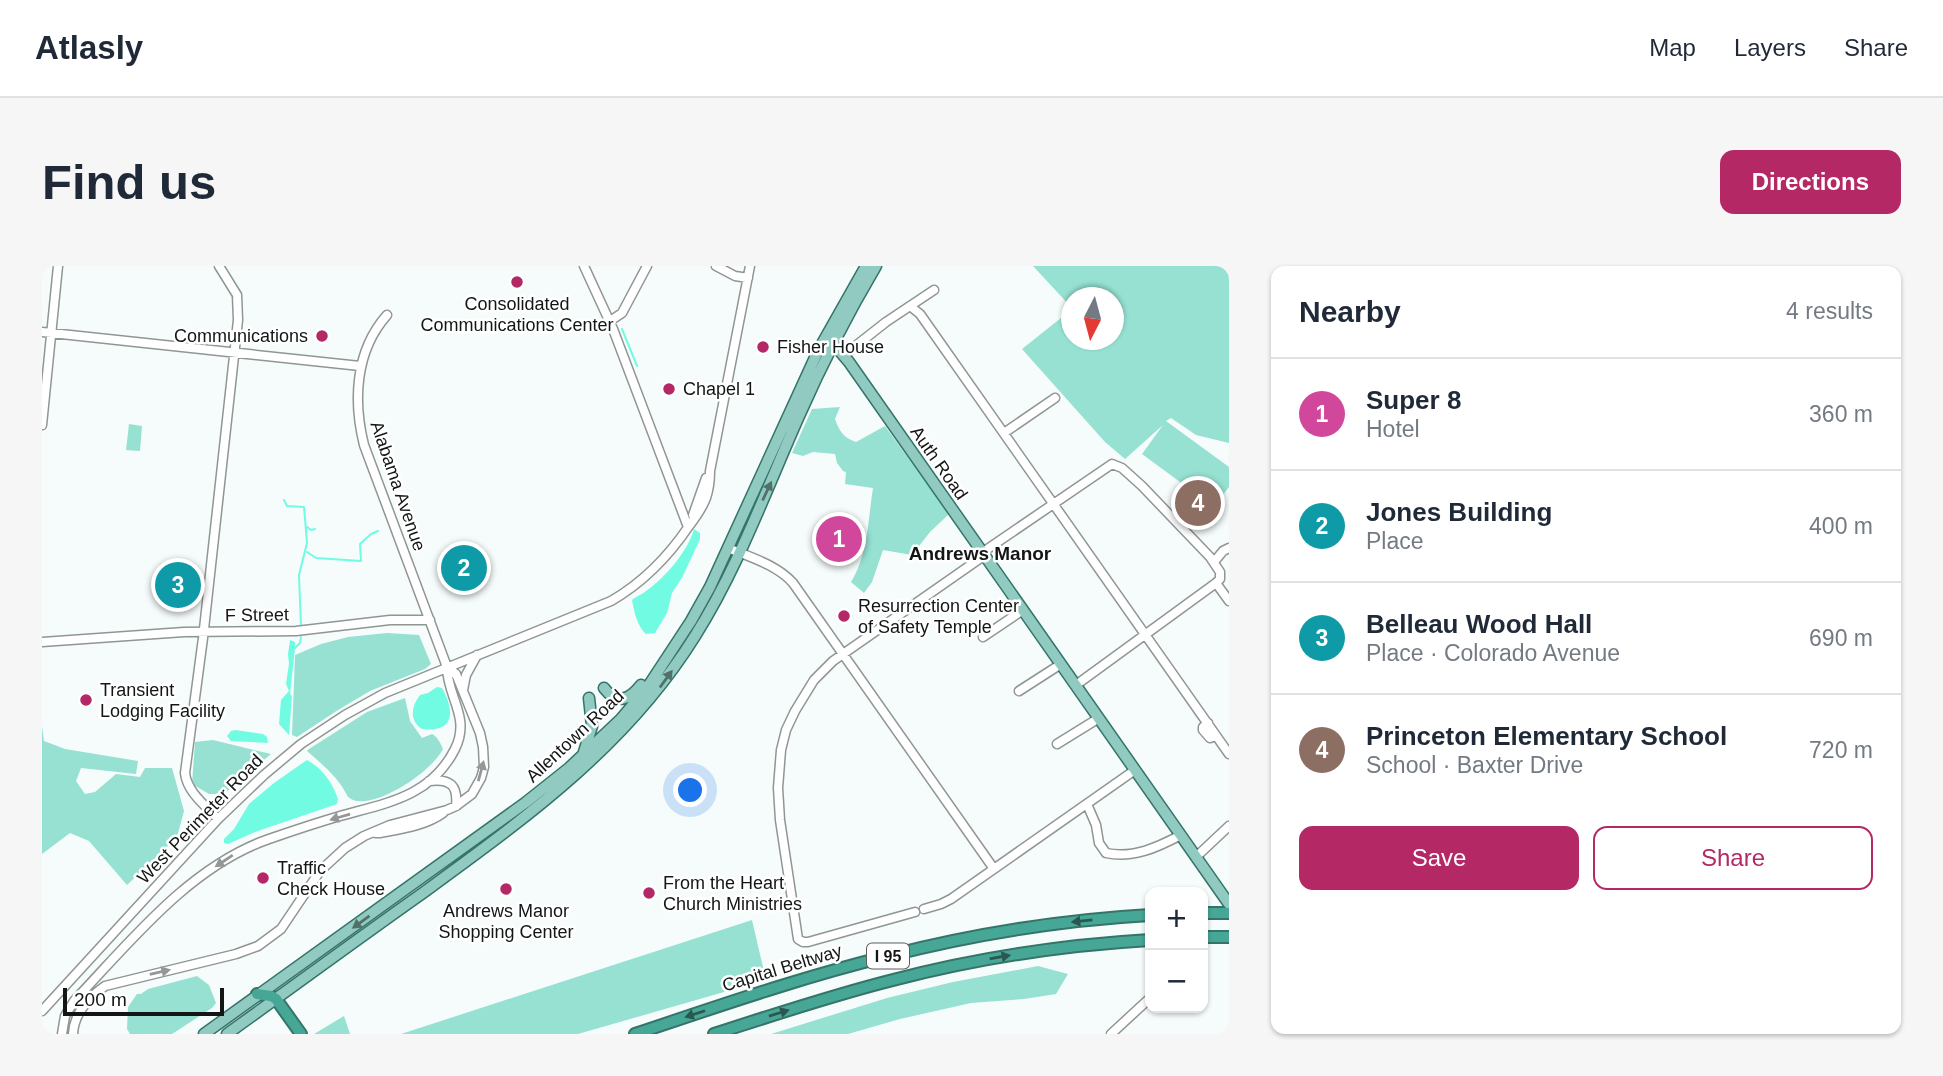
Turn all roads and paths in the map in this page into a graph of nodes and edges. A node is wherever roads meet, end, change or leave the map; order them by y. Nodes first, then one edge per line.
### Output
1 (58, 266) edge
2 (219, 266) edge
3 (584, 266) edge
4 (648, 266) edge
5 (716, 266) edge
6 (750, 266) edge
7 (866, 266) edge
8 (876, 266) edge
9 (748, 278) junction
10 (934, 290) dead end
11 (910, 306) junction
12 (387, 315) dead end
13 (610, 321) junction
14 (47, 333) edge
15 (828, 343) junction
16 (233, 353) junction
17 (844, 355) junction
18 (360, 366) junction
19 (1055, 398) dead end
20 (42, 425) edge
21 (1004, 433) junction
22 (1053, 504) junction
23 (688, 527) junction
24 (1229, 548) edge
25 (733, 550) junction
26 (984, 553) junction
27 (1214, 562) junction
28 (1229, 579) edge
29 (1217, 585) junction
30 (1229, 601) edge
31 (1023, 610) junction
32 (430, 620) junction
33 (203, 632) junction
34 (1146, 635) junction
35 (983, 637) dead end
36 (42, 642) edge
37 (672, 651) junction
38 (843, 653) junction
39 (477, 655) junction
40 (1061, 664) junction
41 (447, 667) junction
42 (1076, 685) junction
43 (604, 688) dead end
44 (463, 690) junction
45 (1019, 691) dead end
46 (589, 698) dead end
47 (1099, 718) junction
48 (1057, 744) dead end
49 (583, 754) junction
50 (1229, 754) edge
51 (1135, 770) junction
52 (428, 782) junction
53 (1087, 804) junction
54 (456, 806) junction
55 (218, 819) junction
56 (1229, 826) edge
57 (1181, 835) junction
58 (1196, 857) junction
59 (994, 869) junction
60 (1229, 904) edge
61 (1208, 913) edge
62 (1229, 913) edge
63 (1145, 915) edge
64 (1208, 937) edge
65 (1229, 937) edge
66 (1145, 940) edge
67 (257, 994) junction
68 (276, 999) junction
69 (1145, 1003) edge
70 (42, 1011) edge
71 (62, 1034) edge
72 (73, 1034) edge
73 (204, 1034) edge
74 (227, 1034) edge
75 (301, 1034) edge
76 (635, 1034) edge
77 (714, 1034) edge
78 (1111, 1034) edge

1 - 14 street
2 - 16 street
3 - 13 street
4 - 13 street
5 - 9 street
6 - 9 street
7 - 15 main road, Allentown Road
8 - 15 main road, Allentown Road
9 - 23 street
10 - 11 street
11 - 17 street
11 - 21 street
12 - 18 street, Alabama Avenue
13 - 23 street
14 - 16 street
14 - 20 street
15 - 17 main road, Auth Road
15 - 25 main road, Allentown Road
16 - 18 street
16 - 33 street
17 - 26 main road, Auth Road
18 - 32 street, Alabama Avenue
19 - 21 street
21 - 22 street
22 - 26 street
22 - 27 street
22 - 34 street
23 - 39 street, West Perimeter Road
24 - 27 street
25 - 37 main road, Allentown Road
25 - 38 street
68 -> 25 main road, Allentown Road
26 - 31 main road, Auth Road
26 - 38 street
27 - 29 street
28 - 29 street
29 - 30 street
29 - 34 street
31 - 35 street
31 - 40 main road, Auth Road
32 - 33 street, F Street
32 - 41 street, Alabama Avenue
33 - 36 street, F Street
33 - 55 street
34 - 42 street
34 - 50 street
37 - 43 main road
37 - 49 main road, Allentown Road
38 - 59 street
38 - 59 street
39 - 41 street, West Perimeter Road
39 - 44 street
40 - 42 main road, Auth Road
40 - 45 street
41 - 44 street
41 - 52 street
41 - 55 street, West Perimeter Road
42 - 47 main road, Auth Road
54 -> 44 street
46 - 49 main road
47 - 48 street
47 - 51 main road, Auth Road
49 -> 67 main road, Allentown Road
51 - 53 street
51 - 57 main road, Auth Road
52 - 54 street
52 -> 71 street
53 - 57 street
53 - 59 street
72 -> 54 street
55 - 70 street, West Perimeter Road
56 - 58 street
57 - 58 main road, Auth Road
58 - 60 main road, Auth Road
61 - 62 highway
63 -> 76 highway, Capital Beltway / I 95
64 - 65 highway
77 -> 66 highway, I 95
67 - 68 highway
67 - 73 main road, Allentown Road
68 - 74 main road, Allentown Road
68 - 75 highway
69 - 78 street

